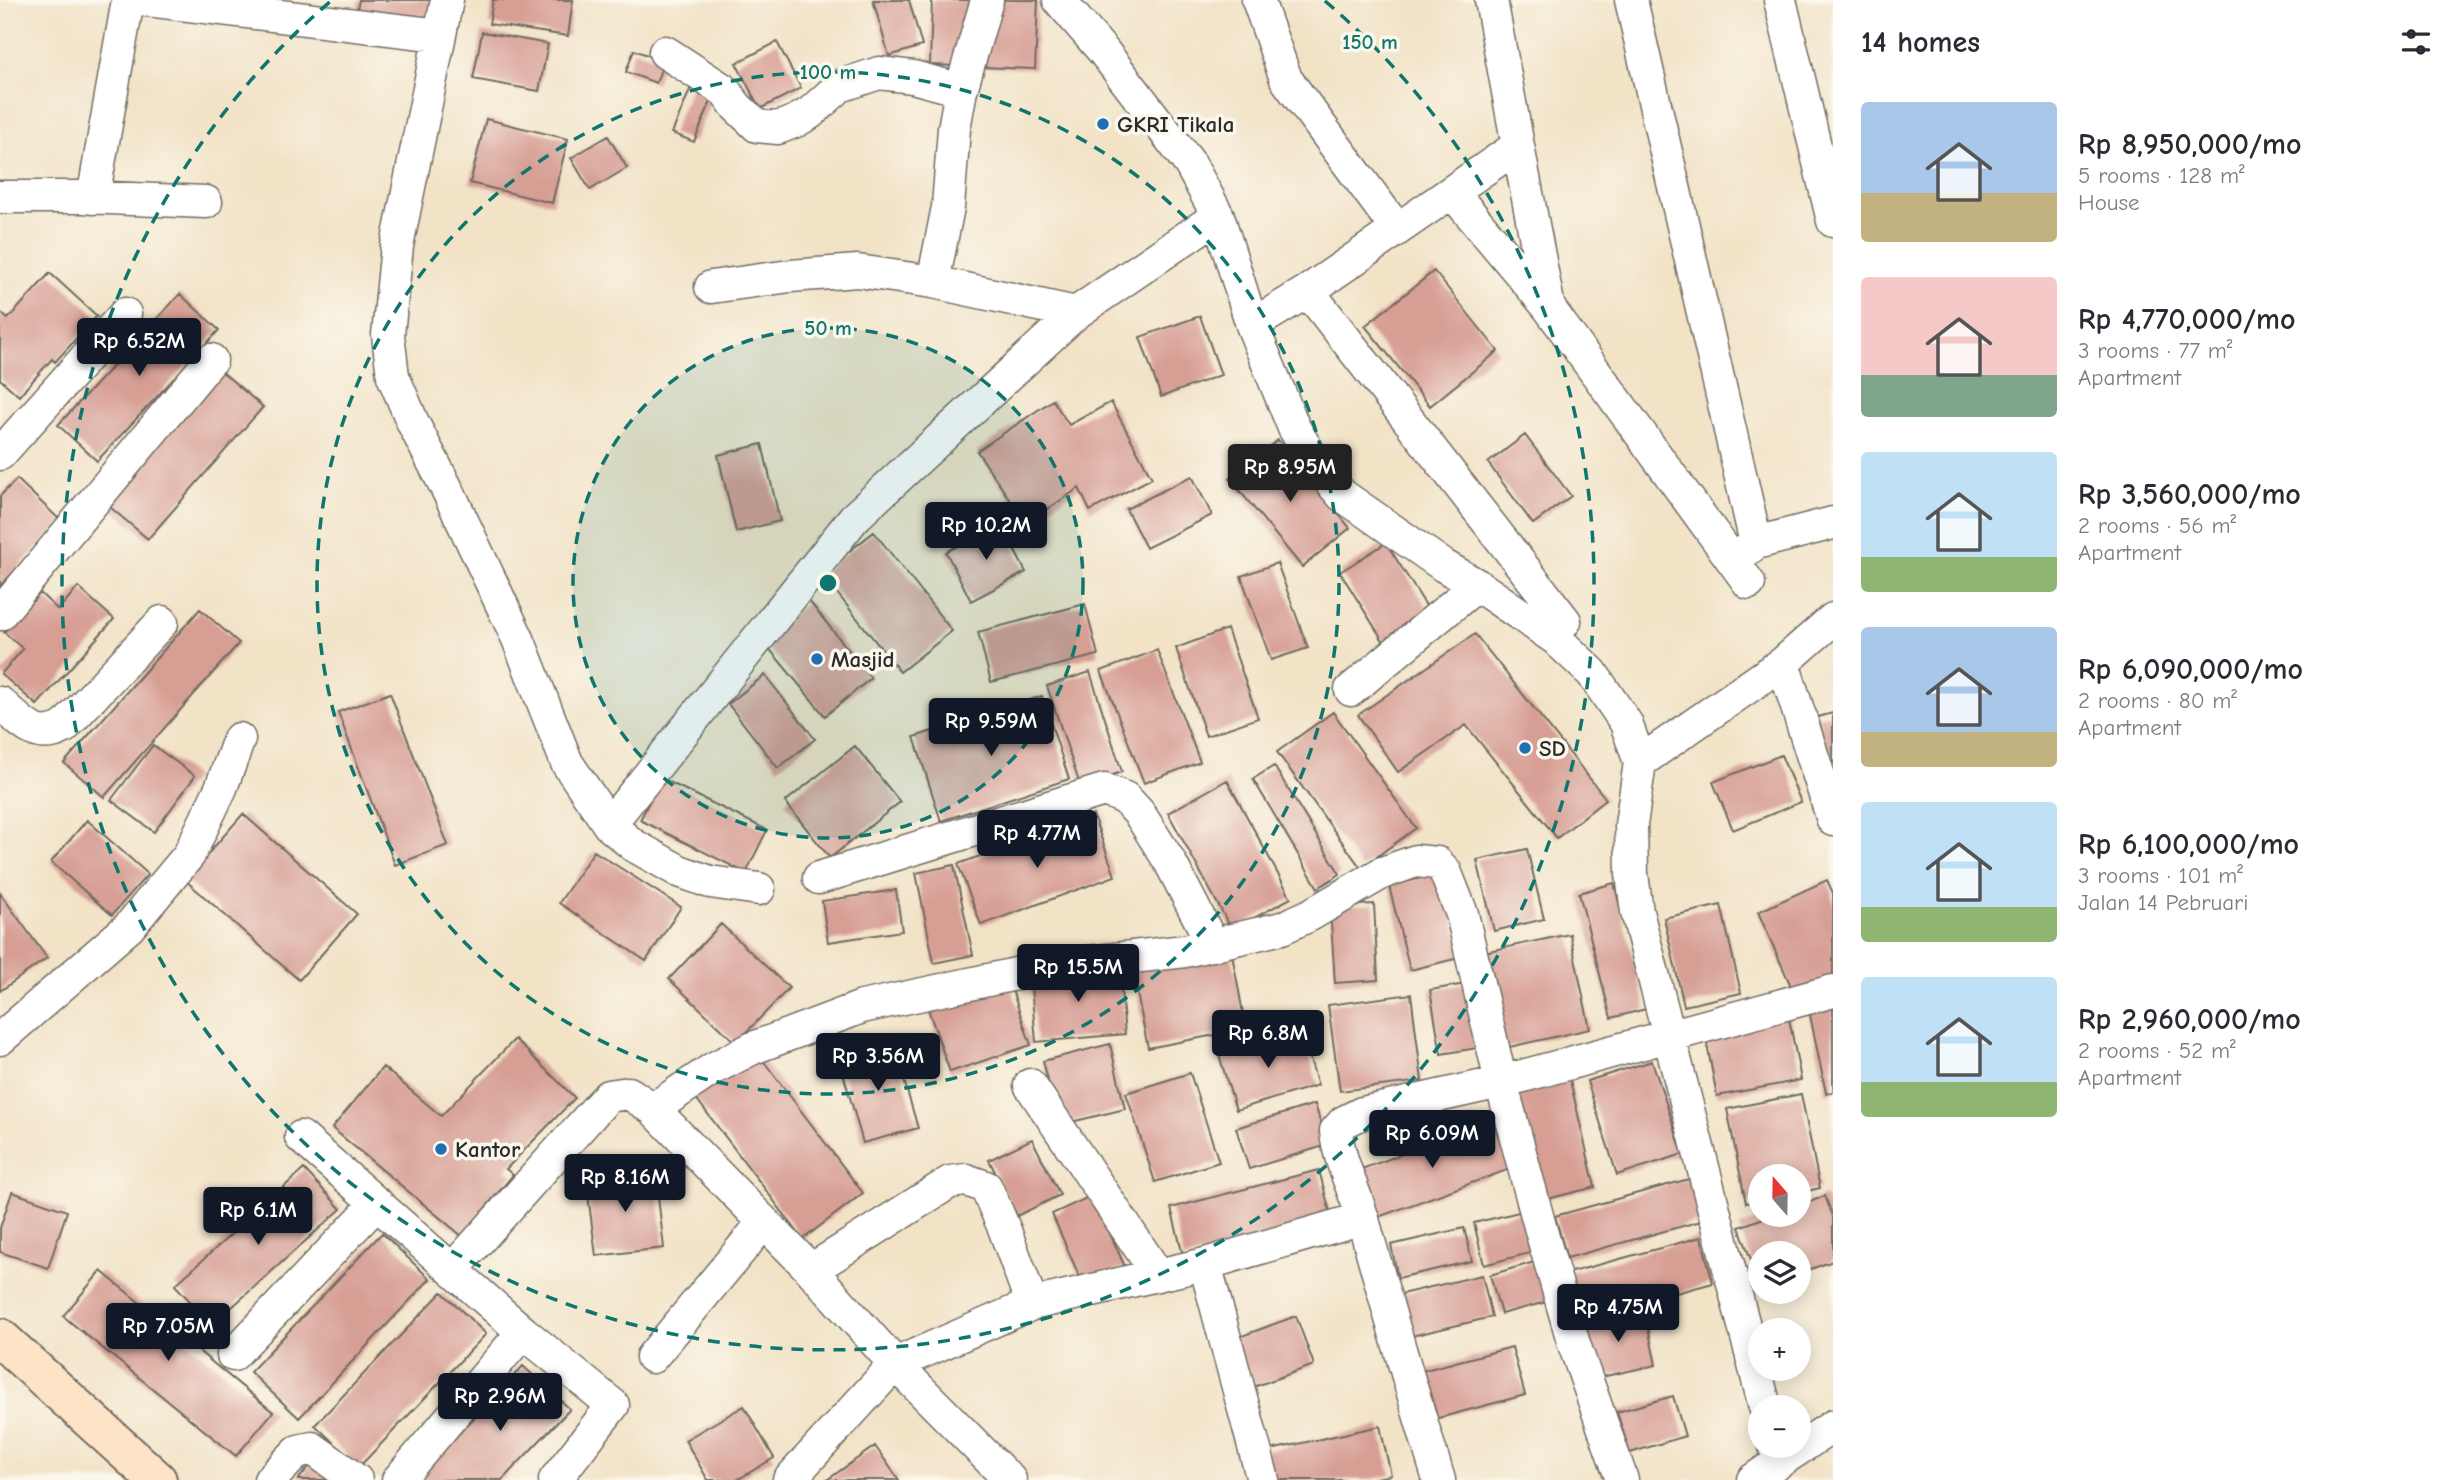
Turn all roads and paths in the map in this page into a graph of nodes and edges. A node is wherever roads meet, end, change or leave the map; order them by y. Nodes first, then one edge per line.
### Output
1 (128, 0) edge
2 (147, 0) edge
3 (447, 0) edge
4 (988, 0) edge
5 (1059, 0) edge
6 (1258, 0) edge
7 (1491, 0) edge
8 (1630, 0) edge
9 (1780, 0) edge
10 (439, 35) junction
11 (664, 52) dead end
12 (961, 90) junction
13 (1518, 146) junction
14 (1452, 192) junction
15 (0, 197) edge
16 (93, 198) junction
17 (206, 202) dead end
18 (1218, 216) junction
19 (1833, 221) edge
20 (1396, 228) junction
21 (933, 282) junction
22 (711, 288) dead end
23 (1308, 291) junction
24 (1549, 308) junction
25 (1076, 313) junction
26 (125, 314) dead end
27 (1252, 325) junction
28 (211, 360) dead end
29 (0, 454) edge
30 (1833, 523) edge
31 (1746, 562) junction
32 (1477, 585) junction
33 (0, 614) edge
34 (1833, 619) edge
35 (1565, 621) dead end
36 (162, 622) dead end
37 (1783, 663) junction
38 (1351, 690) dead end
39 (0, 703) edge
40 (239, 739) dead end
41 (1640, 762) junction
42 (1833, 820) edge
43 (609, 824) junction
44 (819, 878) dead end
45 (760, 889) dead end
46 (1213, 945) junction
47 (1833, 991) edge
48 (1668, 1037) junction
49 (0, 1039) edge
50 (1501, 1082) junction
51 (1030, 1085) dead end
52 (653, 1109) junction
53 (301, 1137) dead end
54 (377, 1203) junction
55 (1363, 1218) junction
56 (764, 1222) junction
57 (1205, 1264) junction
58 (453, 1269) junction
59 (811, 1270) junction
60 (1158, 1275) junction
61 (1032, 1304) junction
62 (523, 1332) junction
63 (2, 1346) edge
64 (233, 1355) dead end
65 (652, 1357) dead end
66 (895, 1364) junction
67 (1762, 1395) edge
68 (1833, 1426) edge
69 (1811, 1437) edge
70 (1773, 1458) edge
71 (157, 1480) edge
72 (270, 1480) edge
73 (356, 1480) edge
74 (398, 1480) edge
75 (555, 1480) edge
76 (789, 1480) edge
77 (1010, 1480) edge
78 (1263, 1480) edge
79 (1439, 1480) edge
80 (1622, 1480) edge
81 (1753, 1480) edge

1 - 16 street
2 - 10 street
3 - 10 street
4 - 12 street
5 - 18 street
6 - 20 street
7 - 13 street
8 - 31 street
9 - 19 street
10 - 43 street
11 - 12 street
12 - 21 street
13 - 14 street
13 - 24 street
14 - 20 street
14 - 24 street
15 - 16 street
16 - 17 street
18 - 25 street
18 - 27 street
20 - 23 street
21 - 22 street
21 - 25 street
23 - 27 street
23 - 35 street
24 - 31 street
25 - 43 street
26 - 29 street
27 - 32 street
28 - 33 street
30 - 31 street
32 - 38 street
32 - 41 street
34 - 37 street
36 - 39 street
37 - 41 street
37 - 42 street
40 - 49 street
41 - 48 street
43 - 45 street
44 - 46 street
46 - 50 street
46 - 52 street
47 - 48 street
48 - 50 street
48 - 67 street
50 - 55 street
50 - 80 street
51 - 60 street
52 - 56 street
52 - 58 street
53 - 54 street
54 - 58 street
54 - 64 street
55 - 57 street
55 - 79 street
56 - 59 street
56 - 65 street
57 - 60 street
57 - 78 street
58 - 62 street
59 - 61 street
59 - 66 street
60 - 61 street
61 - 66 street
62 - 74 street
62 - 75 street
63 - 71 main road
66 - 76 street
66 - 77 street
68 - 69 street
70 - 81 street
72 - 73 street

